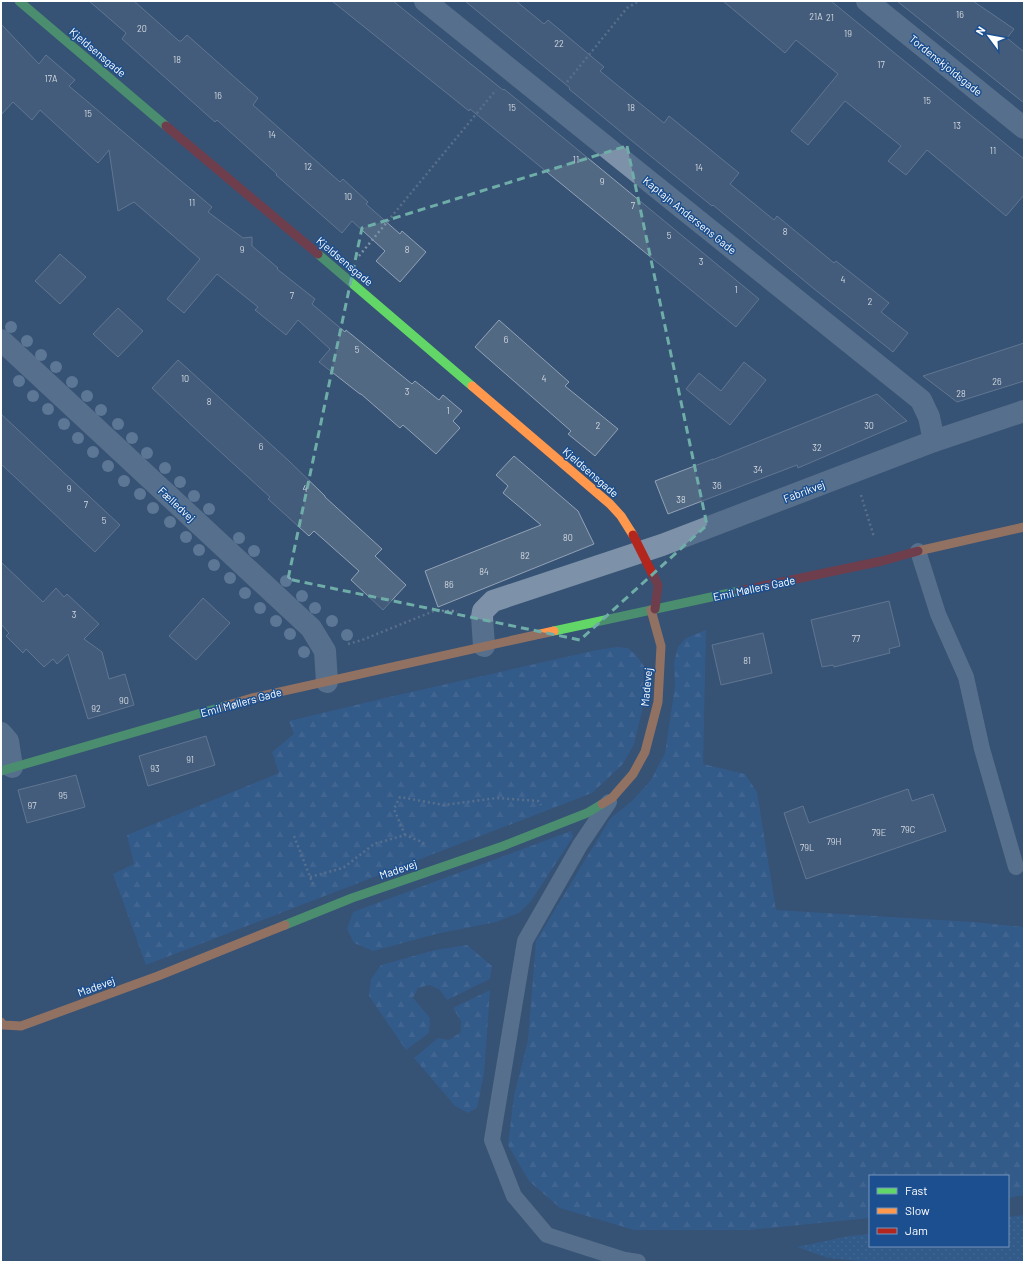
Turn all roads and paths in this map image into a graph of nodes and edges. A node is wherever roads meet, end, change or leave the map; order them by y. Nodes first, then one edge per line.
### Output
1 (19, 1) edge
2 (426, 1) edge
3 (639, 1) edge
4 (867, 1) edge
5 (511, 71) junction
6 (550, 102) junction
7 (1024, 128) edge
8 (343, 276) junction
9 (1, 340) edge
10 (1024, 411) edge
11 (934, 441) junction
12 (853, 472) junction
13 (1024, 527) edge
14 (642, 551) junction
15 (918, 551) junction
16 (882, 561) junction
17 (653, 609) junction
18 (483, 611) junction
19 (484, 646) junction
20 (325, 651) junction
21 (327, 682) junction
22 (1, 733) edge
23 (7, 769) edge
24 (612, 798) junction
25 (555, 825) junction
26 (405, 835) junction
27 (294, 836) dead end
28 (442, 867) junction
29 (1016, 867) dead end
30 (310, 876) junction
31 (322, 910) junction
32 (1, 1022) edge
33 (638, 1262) edge

1 - 8 street, Kjeldsensgade
2 - 5 street, Kaptajn Andersens Gade
3 - 6 path
4 - 7 street, Tordenskjoldsgade
5 - 6 street, Kaptajn Andersens Gade
5 - 8 path
6 - 11 street, Kaptajn Andersens Gade
8 - 14 street, Kjeldsensgade
9 - 20 street, Fælledvej
10 - 11 street, Fabrikvej
11 - 12 street, Fabrikvej
12 - 14 street, Fabrikvej
12 - 16 path
13 - 15 street, Emil Møllers Gade
14 - 17 street
14 - 18 street
15 - 16 street, Emil Møllers Gade
15 - 29 lane
16 - 17 street, Emil Møllers Gade
17 - 19 street, Emil Møllers Gade
17 - 24 street, Madevej
18 - 19 street
18 - 20 path
19 - 21 street, Emil Møllers Gade
20 - 21 street, Fælledvej
21 - 23 street, Emil Møllers Gade
22 - 23 street
24 - 25 street, Madevej
24 - 33 lane
25 - 26 path
25 - 28 street, Madevej
26 - 28 path
26 - 30 path
27 - 30 path
28 - 31 street, Madevej
30 - 31 path
31 - 32 street, Madevej

